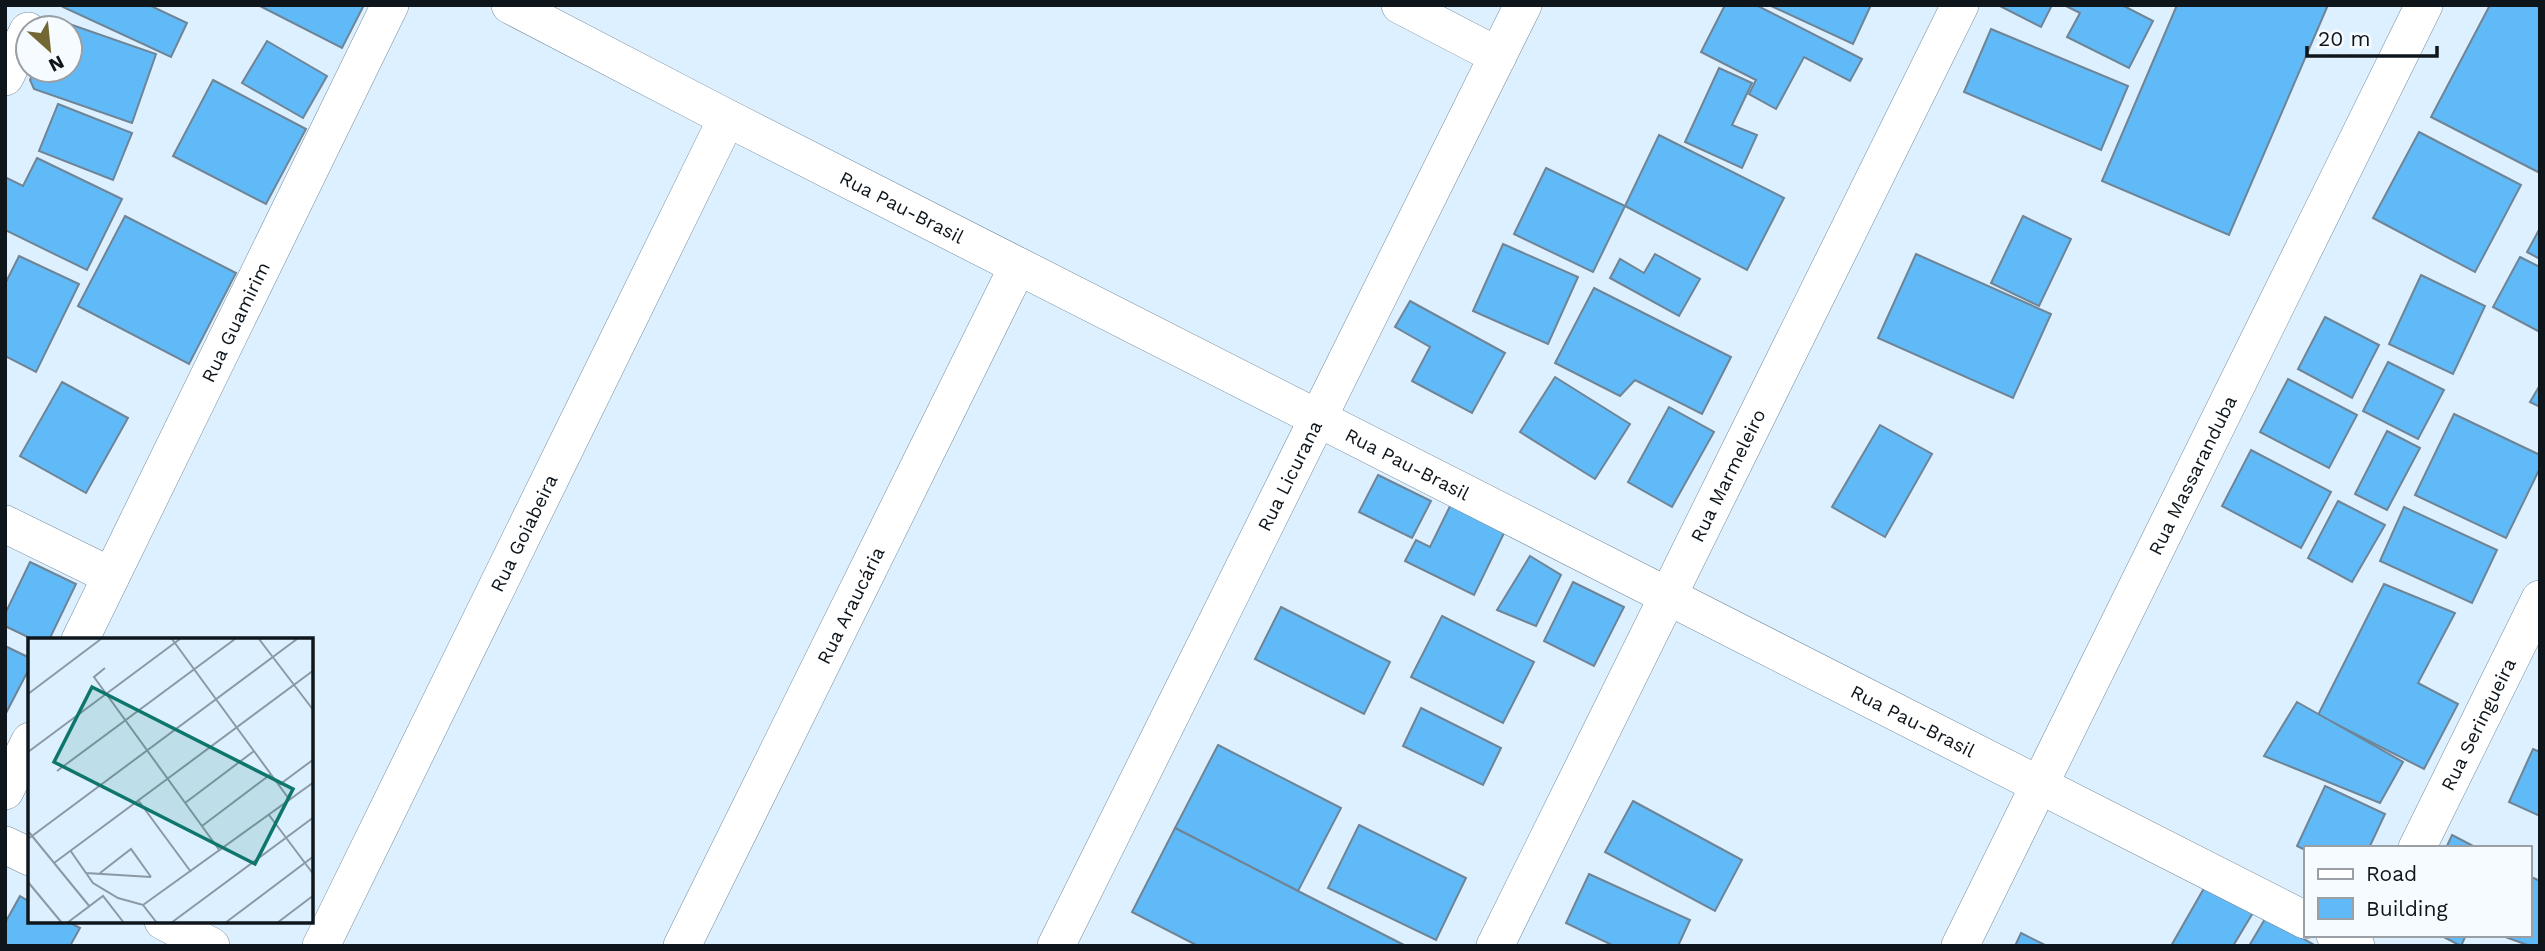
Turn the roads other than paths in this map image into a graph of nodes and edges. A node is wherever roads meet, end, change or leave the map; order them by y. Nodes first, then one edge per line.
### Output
1 (390, 5) edge
2 (510, 5) edge
3 (1400, 5) edge
4 (1523, 5) edge
5 (1960, 5) edge
6 (2424, 5) edge
7 (1498, 56) junction
8 (14, 58) edge
9 (5, 76) edge
10 (727, 118) junction
11 (1018, 266) junction
12 (1318, 419) junction
13 (5, 524) edge
14 (110, 576) junction
15 (1668, 596) junction
16 (2540, 599) edge
17 (80, 638) edge
18 (28, 745) edge
19 (2039, 785) junction
20 (5, 791) edge
21 (5, 845) edge
22 (2418, 846) edge
23 (28, 856) edge
24 (2304, 919) edge
25 (160, 930) edge
26 (2339, 937) edge
27 (211, 946) edge
28 (321, 946) edge
29 (682, 946) edge
30 (1056, 946) edge
31 (1495, 946) edge
32 (1960, 946) edge
33 (2356, 946) edge

1 - 14 street, Rua Guamirim
2 - 10 street, Rua Pau-Brasil
3 - 7 street
4 - 7 street, Rua Licurana
5 - 15 street, Rua Marmeleiro
6 - 19 street, Rua Massaranduba
7 - 12 street, Rua Licurana
8 - 9 street
10 - 11 street, Rua Pau-Brasil
10 - 28 street, Rua Goiabeira
11 - 12 street, Rua Pau-Brasil
11 - 29 street, Rua Araucária
12 - 15 street, Rua Pau-Brasil
12 - 30 street, Rua Licurana
13 - 14 street
14 - 17 street, Rua Guamirim
15 - 19 street, Rua Pau-Brasil
15 - 31 street, Rua Marmeleiro
16 - 22 street, Rua Seringueira
18 - 20 street
19 - 24 street, Rua Pau-Brasil
19 - 32 street, Rua Massaranduba
21 - 23 street
25 - 27 street
26 - 33 street

